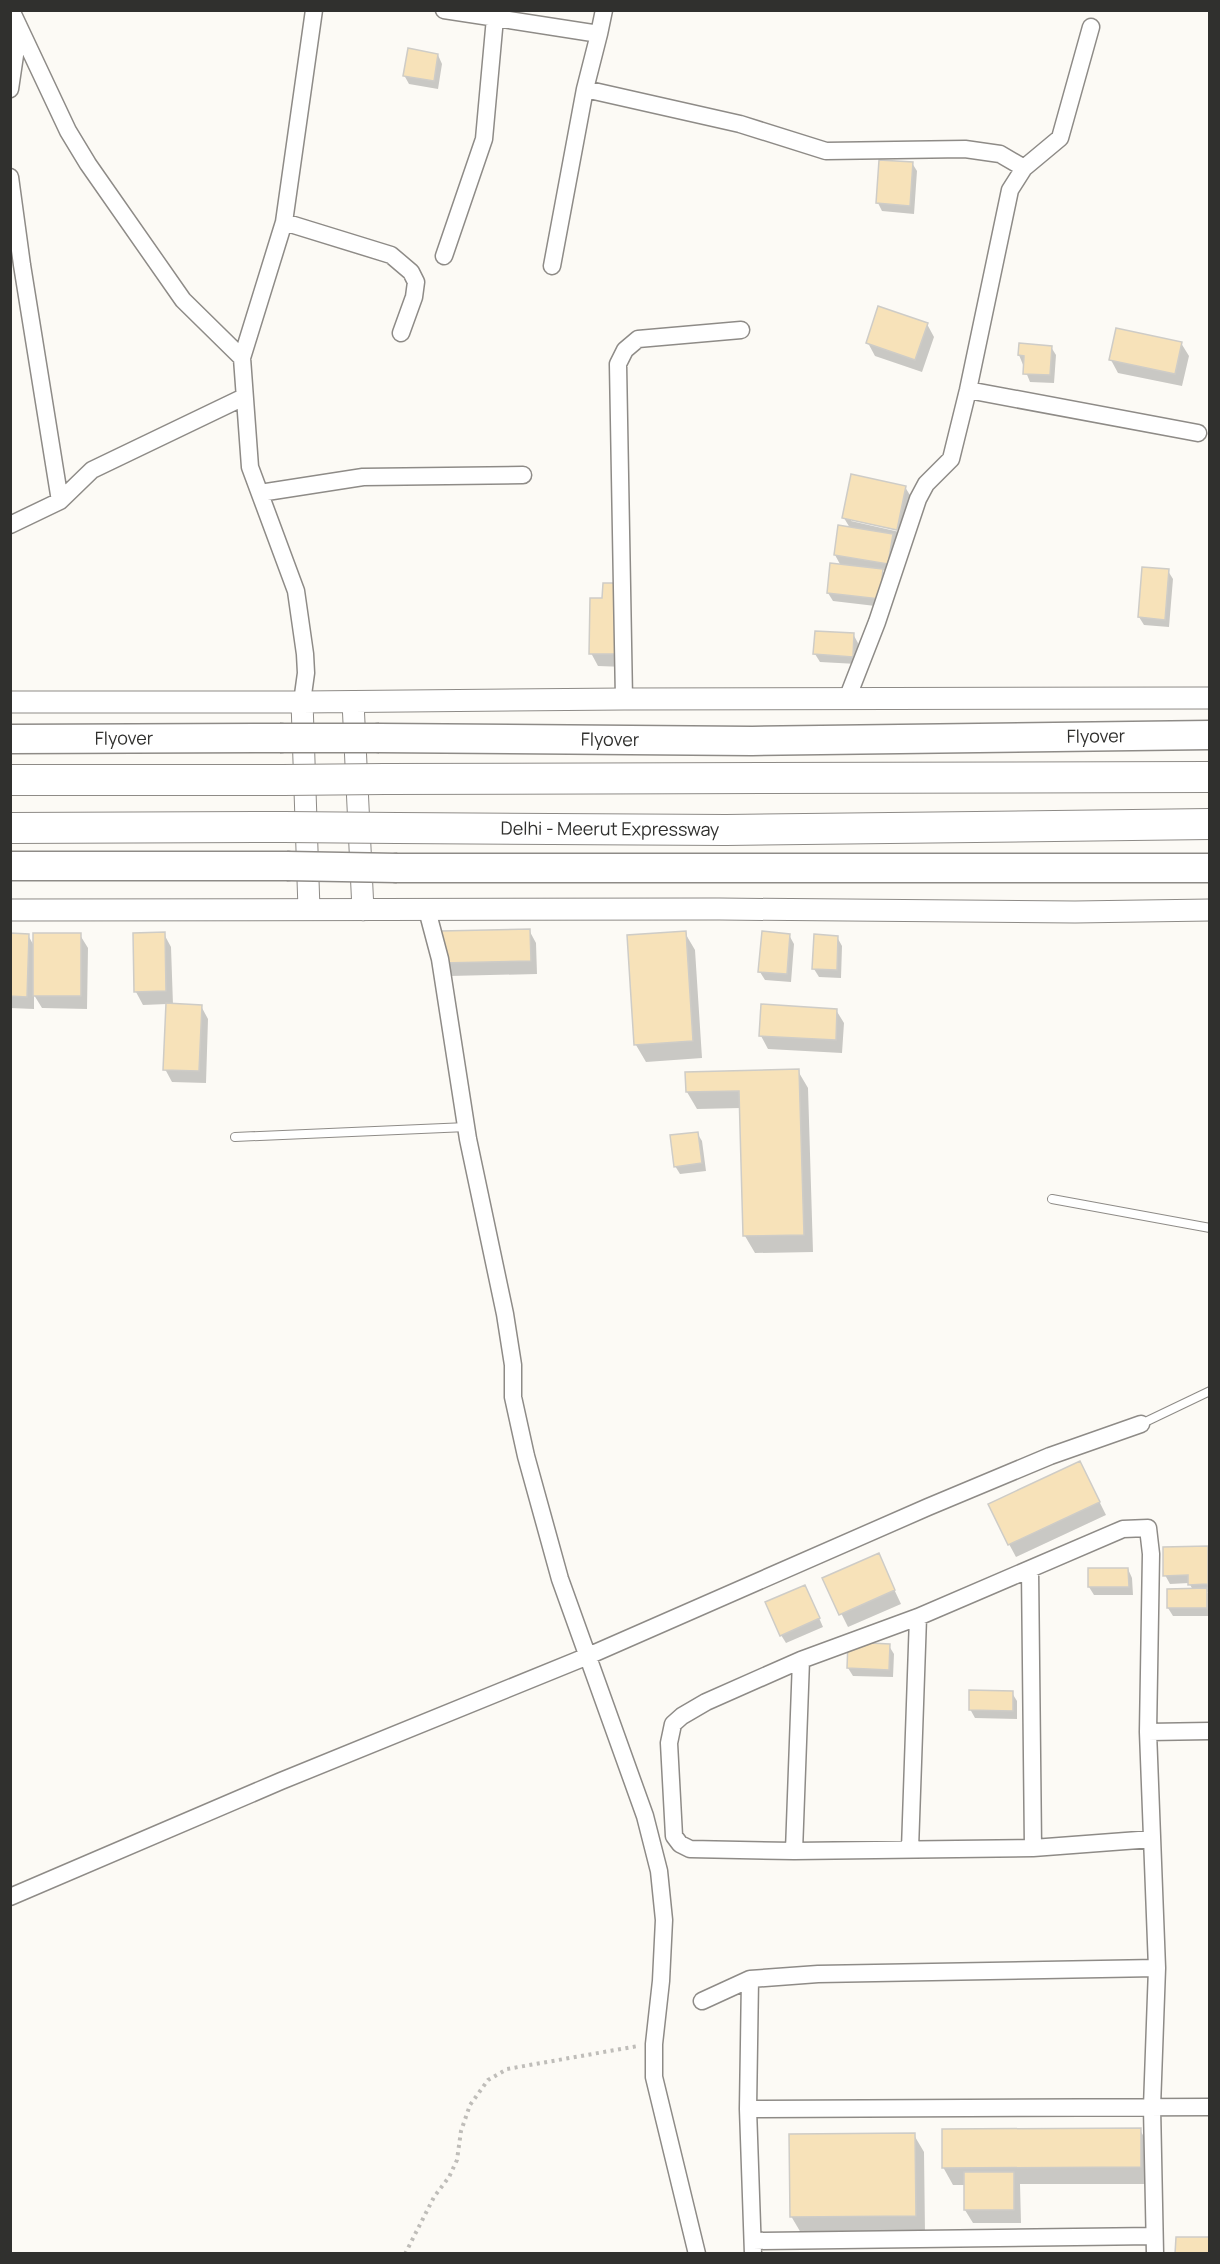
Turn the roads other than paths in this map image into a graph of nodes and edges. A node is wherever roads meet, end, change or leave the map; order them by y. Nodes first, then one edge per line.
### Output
1 (11, 10) edge
2 (314, 10) edge
3 (444, 10) edge
4 (604, 10) edge
5 (495, 18) junction
6 (1091, 27) dead end
7 (19, 28) junction
8 (599, 34) junction
9 (10, 88) edge
10 (585, 89) junction
11 (1024, 168) junction
12 (10, 177) edge
13 (284, 222) junction
14 (444, 256) dead end
15 (16, 265) edge
16 (552, 266) dead end
17 (741, 330) dead end
18 (401, 333) dead end
19 (242, 358) junction
20 (968, 390) junction
21 (244, 397) junction
22 (1198, 433) dead end
23 (523, 475) dead end
24 (260, 493) junction
25 (60, 501) junction
26 (10, 525) edge
27 (1209, 698) edge
28 (624, 699) junction
29 (847, 699) junction
30 (10, 702) edge
31 (302, 702) junction
32 (353, 702) junction
33 (1209, 735) edge
34 (10, 739) edge
35 (1209, 777) edge
36 (10, 780) edge
37 (1209, 824) edge
38 (10, 828) edge
39 (10, 866) edge
40 (1209, 868) edge
41 (309, 909) junction
42 (10, 910) edge
43 (363, 910) junction
44 (427, 910) junction
45 (1209, 910) edge
46 (466, 1127) junction
47 (235, 1137) dead end
48 (1052, 1199) dead end
49 (1209, 1228) edge
50 (1209, 1391) edge
51 (1141, 1424) joint
52 (1030, 1569) junction
53 (918, 1617) junction
54 (588, 1656) junction
55 (801, 1660) junction
56 (1209, 1731) edge
57 (1148, 1732) junction
58 (1152, 1839) junction
59 (1033, 1848) junction
60 (910, 1849) junction
61 (794, 1851) junction
62 (10, 1897) edge
63 (1157, 1968) junction
64 (750, 1979) junction
65 (702, 2001) dead end
66 (1152, 2107) junction
67 (1209, 2107) edge
68 (748, 2109) junction
69 (1154, 2236) junction
70 (753, 2247) edge
71 (697, 2253) edge
72 (1155, 2253) edge

1 - 7 street
2 - 13 street
3 - 5 street
4 - 8 street
5 - 8 street
5 - 14 street
6 - 11 street
7 - 9 street
7 - 19 street
8 - 10 street
10 - 11 street
10 - 16 street
11 - 20 street
12 - 15 street
13 - 18 street
13 - 19 street
15 - 25 street
17 - 28 street
19 - 21 street
20 - 22 street
20 - 29 street
21 - 24 street
21 - 25 street
23 - 24 street
24 - 31 street
25 - 26 street
27 - 29 street
28 - 29 street
28 - 32 street
30 - 31 street
31 - 32 street
31 - 41 street
32 - 43 street
33 - 34 highway, Flyover, bridge
35 - 36 highway, bridge
37 - 38 highway, Delhi - Meerut Expressway, bridge
39 - 40 highway, bridge
41 - 42 street
41 - 43 street
43 - 44 street
44 - 45 street
44 - 46 street
46 - 47 lane
46 - 54 street
48 - 49 lane
50 - 51 lane
51 - 54 street
52 - 53 street
52 - 57 street
52 - 59 street
53 - 55 street
53 - 60 street
54 - 62 street
54 - 71 street
55 - 61 street
55 - 61 street
56 - 57 street
57 - 58 street
58 - 59 street
58 - 63 street
59 - 60 street
60 - 61 street
63 - 64 street
63 - 66 street
64 - 65 street
64 - 68 street
66 - 67 street
66 - 68 street
66 - 69 street
68 - 70 street
69 - 70 street
69 - 72 street

